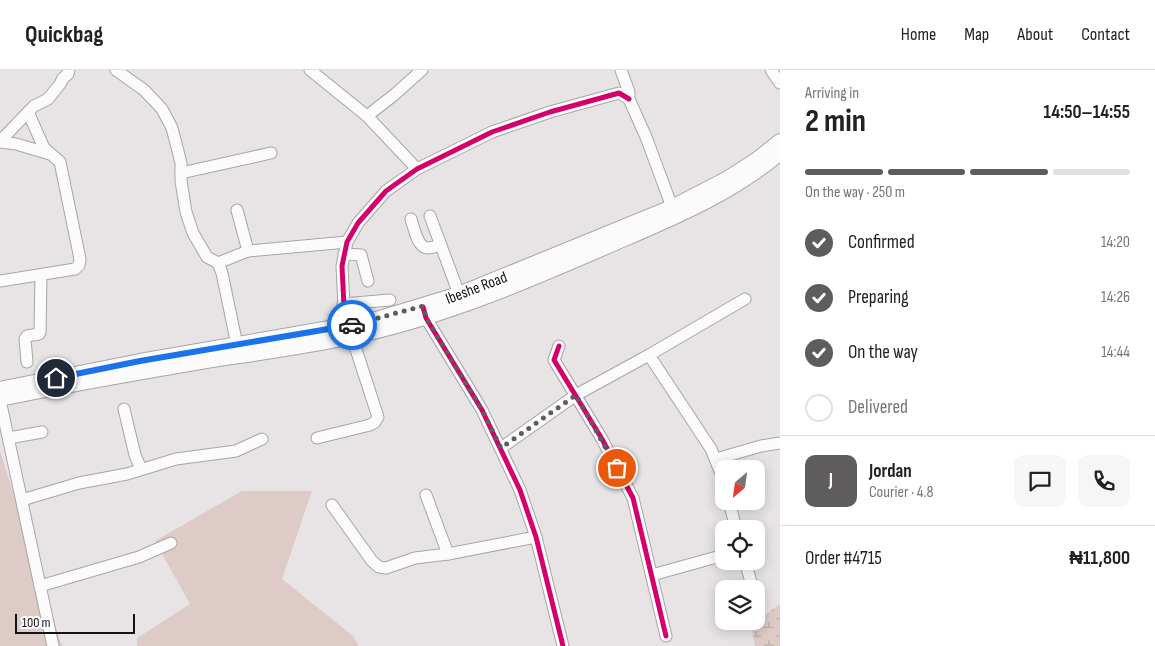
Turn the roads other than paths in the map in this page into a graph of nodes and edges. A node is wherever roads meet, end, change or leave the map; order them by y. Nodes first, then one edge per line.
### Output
1 (70, 70) edge
2 (116, 70) edge
3 (310, 70) edge
4 (422, 70) edge
5 (621, 70) edge
6 (771, 70) edge
7 (780, 83) edge
8 (629, 98) junction
9 (28, 112) junction
10 (367, 116) junction
11 (0, 141) edge
12 (780, 141) edge
13 (271, 153) dead end
14 (780, 153) edge
15 (52, 155) junction
16 (417, 169) junction
17 (180, 173) junction
18 (672, 207) junction
19 (237, 210) dead end
20 (430, 216) dead end
21 (411, 220) dead end
22 (347, 242) junction
23 (441, 245) junction
24 (248, 251) junction
25 (344, 254) junction
26 (218, 263) junction
27 (42, 275) junction
28 (0, 281) edge
29 (368, 282) dead end
30 (459, 294) junction
31 (745, 299) dead end
32 (390, 300) dead end
33 (344, 304) junction
34 (424, 312) junction
35 (349, 332) junction
36 (237, 345) junction
37 (559, 346) dead end
38 (650, 355) junction
39 (26, 362) dead end
40 (0, 389) edge
41 (576, 395) junction
42 (0, 400) edge
43 (124, 409) dead end
44 (42, 432) dead end
45 (9, 438) junction
46 (317, 438) dead end
47 (262, 439) dead end
48 (780, 443) edge
49 (501, 448) junction
50 (716, 459) joint
51 (142, 469) junction
52 (426, 495) dead end
53 (22, 500) junction
54 (332, 505) dead end
55 (536, 537) junction
56 (171, 544) dead end
57 (448, 554) junction
58 (715, 558) edge
59 (652, 575) junction
60 (40, 586) junction
61 (666, 636) dead end
62 (53, 646) edge
63 (563, 646) edge

1 - 9 street
2 - 17 street
3 - 10 street
4 - 10 street
5 - 8 street
6 - 7 street
8 - 16 street
8 - 18 street
9 - 11 street
9 - 15 street
10 - 16 street
11 - 15 street
12 - 18 main road, Ibeshe Road
13 - 17 street
14 - 34 main road, Ibeshe Road
15 - 27 street
16 - 22 street
17 - 26 street
18 - 30 main road, Ibeshe Road
19 - 24 street
20 - 23 street
21 - 23 street
22 - 24 street
22 - 25 street
23 - 30 street
24 - 26 street
25 - 29 street
25 - 33 street
26 - 36 street
27 - 28 street
27 - 39 street
30 - 34 main road, Ibeshe Road
31 - 38 street
32 - 33 street
33 - 35 street
34 - 35 main road, Ibeshe Road
34 - 49 street
35 - 36 main road, Ibeshe Road
35 - 42 main road, Ibeshe Road
35 - 46 street
36 - 40 main road, Ibeshe Road
37 - 41 street
38 - 41 street
38 - 50 street
41 - 49 street
41 - 59 street
42 - 45 street
43 - 51 street
44 - 45 street
45 - 53 street
47 - 51 street
48 - 50 street
49 - 55 street
51 - 53 street
52 - 57 street
53 - 60 street
54 - 57 street
55 - 57 street
55 - 63 street
56 - 60 street
58 - 59 street
59 - 61 street
60 - 62 street

